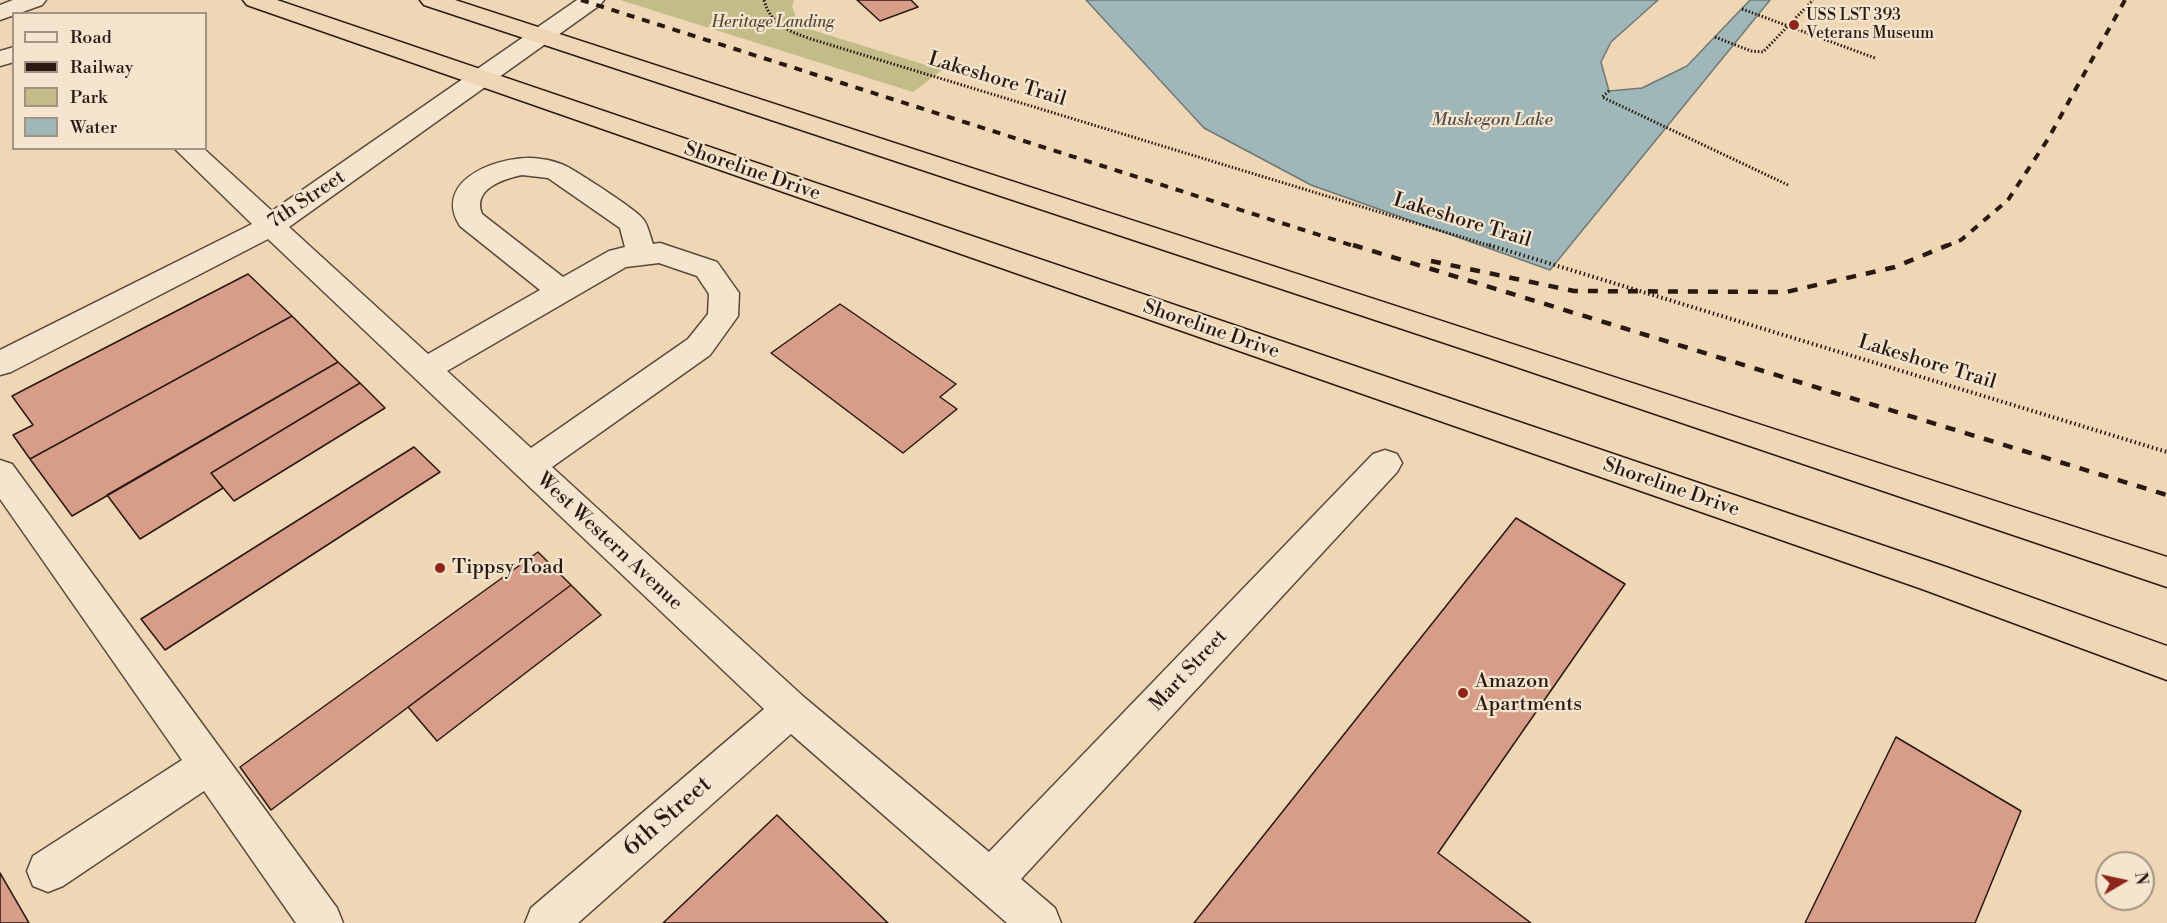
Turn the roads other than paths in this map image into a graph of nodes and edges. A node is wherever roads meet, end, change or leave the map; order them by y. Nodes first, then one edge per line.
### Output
1 (33, 0) edge
2 (255, 0) edge
3 (432, 0) edge
4 (592, 0) edge
5 (45, 12) edge
6 (0, 13) edge
7 (539, 36) junction
8 (482, 76) junction
9 (189, 150) edge
10 (269, 227) junction
11 (642, 255) junction
12 (561, 291) junction
13 (0, 364) edge
14 (424, 370) junction
15 (1385, 463) dead end
16 (528, 467) junction
17 (0, 473) edge
18 (2167, 572) edge
19 (2167, 663) edge
20 (791, 710) junction
21 (209, 765) junction
22 (48, 872) dead end
23 (992, 879) junction
24 (322, 923) edge
25 (546, 923) edge
26 (1041, 923) edge

1 - 5 street
1 - 6 street
2 - 8 highway, Shoreline Drive
3 - 7 highway
4 - 7 street, 7th Street
7 - 8 street, 7th Street
7 - 18 highway
8 - 10 street, 7th Street
8 - 19 highway, Shoreline Drive
9 - 10 street, West Western Avenue
10 - 13 street, 7th Street
10 - 14 street, West Western Avenue
11 - 12 street
11 - 12 street
11 - 16 street
12 - 14 street
14 - 16 street, West Western Avenue
15 - 23 street, Mart Street
16 - 20 street, West Western Avenue
17 - 21 street
20 - 23 street, West Western Avenue
20 - 25 street, 6th Street
21 - 22 street
21 - 24 street
23 - 26 street, West Western Avenue

